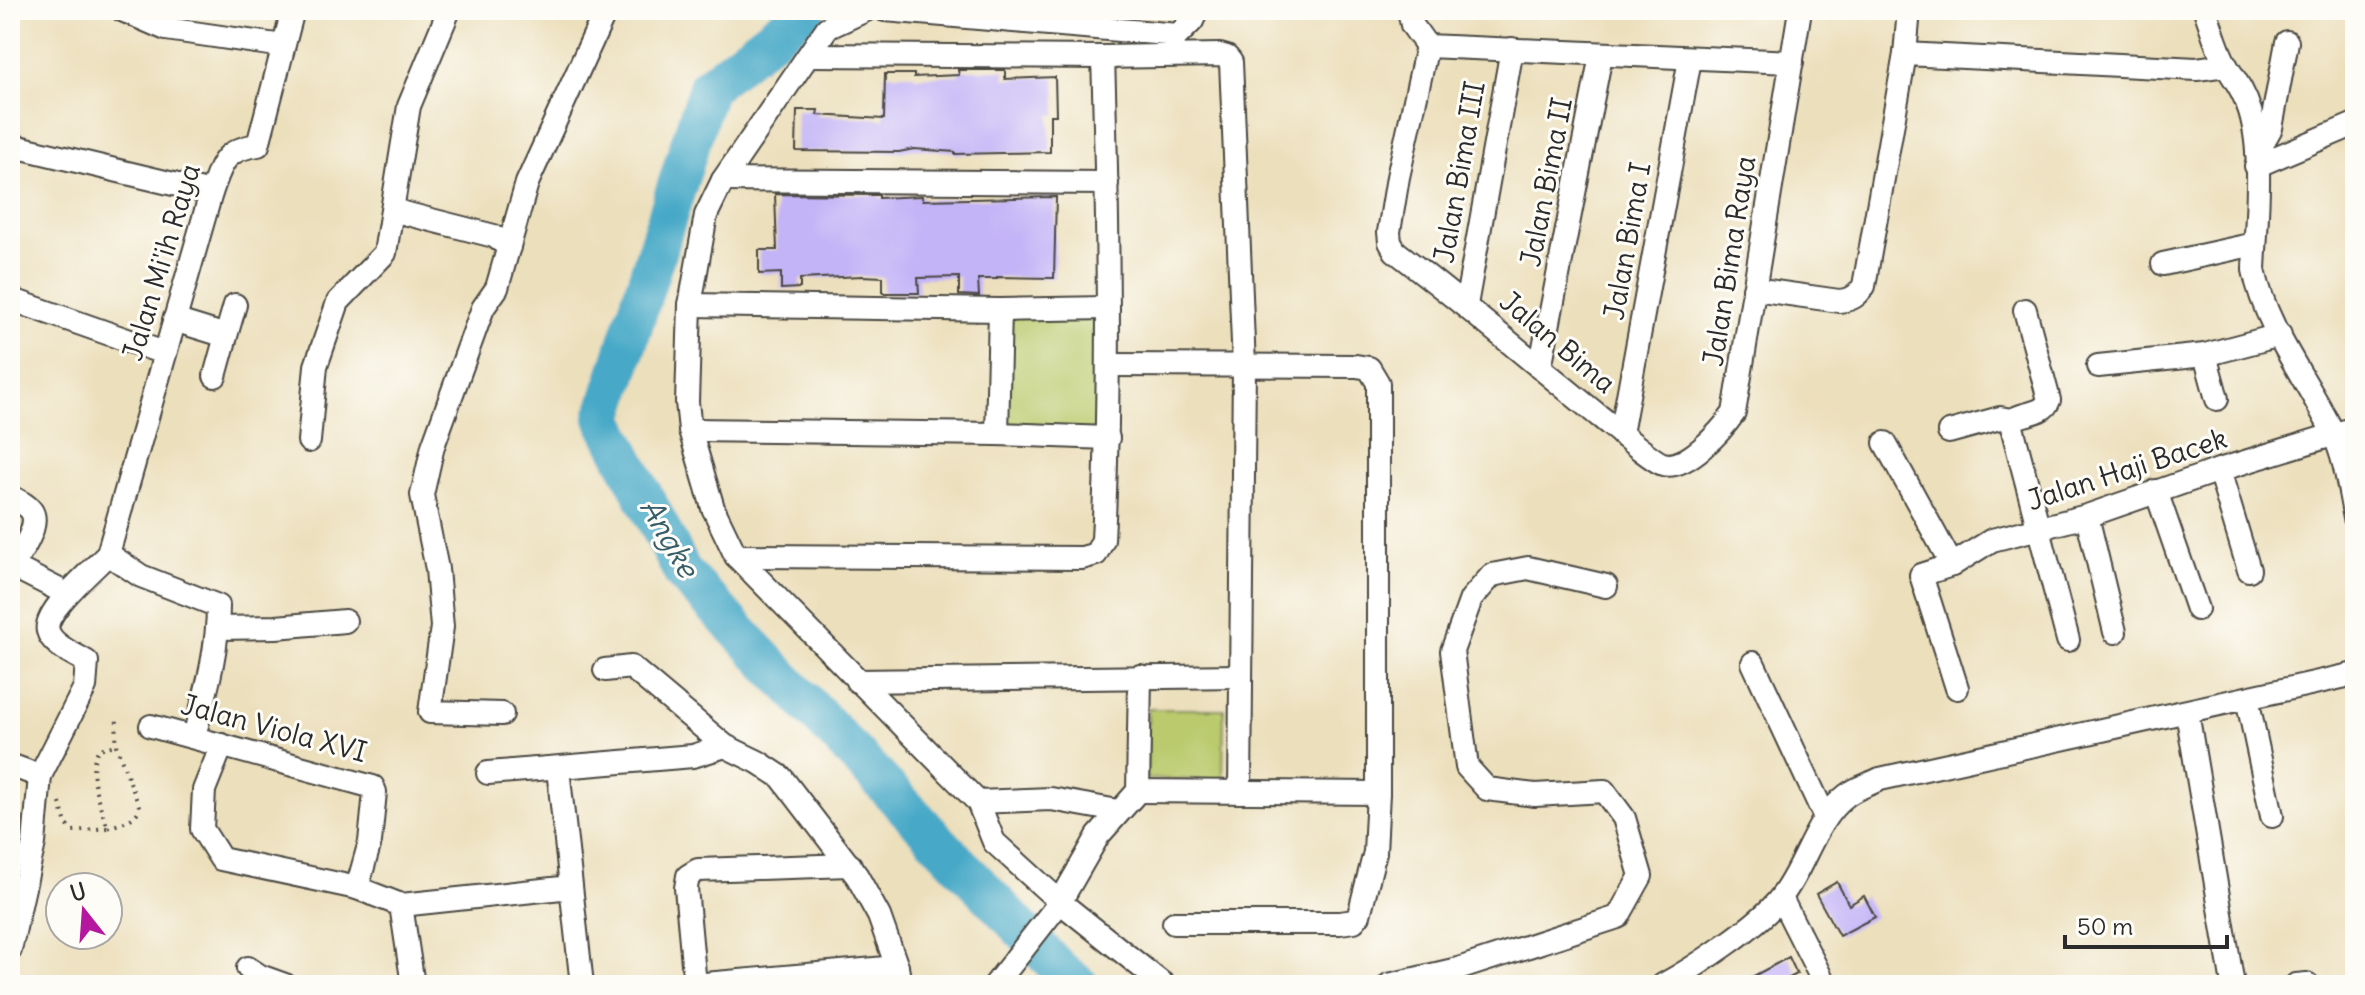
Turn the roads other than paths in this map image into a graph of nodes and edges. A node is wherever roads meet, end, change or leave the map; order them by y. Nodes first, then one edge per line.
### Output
1 (122, 10) edge
2 (293, 10) edge
3 (449, 10) edge
4 (606, 10) edge
5 (866, 10) edge
6 (885, 10) edge
7 (1197, 10) edge
8 (1409, 10) edge
9 (1800, 10) edge
10 (1909, 10) edge
11 (2205, 10) edge
12 (2287, 42) dead end
13 (283, 46) junction
14 (1427, 46) junction
15 (1512, 49) junction
16 (1905, 54) junction
17 (810, 55) junction
18 (1601, 55) junction
19 (1103, 57) junction
20 (1690, 59) junction
21 (1792, 62) junction
22 (2226, 65) junction
23 (2355, 124) edge
24 (10, 145) edge
25 (2256, 159) junction
26 (723, 180) junction
27 (1107, 183) junction
28 (211, 193) junction
29 (392, 210) junction
30 (2255, 244) junction
31 (509, 247) junction
32 (2163, 264) dead end
33 (1754, 289) junction
34 (10, 299) edge
35 (235, 305) dead end
36 (690, 305) junction
37 (1466, 305) junction
38 (1108, 308) junction
39 (1000, 310) junction
40 (2025, 310) dead end
41 (174, 320) junction
42 (2280, 335) junction
43 (226, 336) junction
44 (164, 353) junction
45 (2205, 355) junction
46 (1109, 365) junction
47 (1244, 366) junction
48 (2098, 366) dead end
49 (1540, 368) junction
50 (215, 376) dead end
51 (2217, 399) dead end
52 (2012, 420) junction
53 (690, 430) junction
54 (1949, 432) dead end
55 (2344, 432) edge
56 (997, 434) junction
57 (1621, 434) junction
58 (1108, 438) junction
59 (309, 441) dead end
60 (1885, 443) dead end
61 (1694, 453) joint
62 (2219, 470) junction
63 (2156, 491) junction
64 (10, 496) edge
65 (2087, 516) junction
66 (2355, 518) edge
67 (2041, 529) junction
68 (108, 554) junction
69 (736, 556) junction
70 (1952, 565) junction
71 (11, 567) edge
72 (2249, 570) dead end
73 (1606, 586) dead end
74 (67, 594) junction
75 (2197, 609) dead end
76 (345, 621) dead end
77 (218, 628) junction
78 (2115, 632) dead end
79 (2068, 640) dead end
80 (1753, 663) dead end
81 (605, 670) dead end
82 (2355, 674) edge
83 (1140, 676) junction
84 (1241, 676) junction
85 (857, 681) junction
86 (1957, 688) dead end
87 (2247, 698) junction
88 (2187, 712) junction
89 (502, 714) dead end
90 (197, 725) dead end
91 (151, 726) dead end
92 (222, 745) junction
93 (725, 746) junction
94 (10, 765) edge
95 (558, 769) junction
96 (488, 773) dead end
97 (40, 776) junction
98 (1138, 791) junction
99 (1240, 792) junction
100 (1378, 793) junction
101 (978, 802) junction
102 (1118, 811) junction
103 (2272, 816) dead end
104 (1825, 817) junction
105 (850, 865) junction
106 (571, 887) junction
107 (357, 888) junction
108 (1781, 898) junction
109 (401, 905) junction
110 (1056, 907) junction
111 (1174, 923) dead end
112 (10, 950) edge
113 (248, 968) dead end
114 (899, 976) edge
115 (1686, 980) edge
116 (997, 983) edge
117 (285, 985) edge
118 (413, 985) edge
119 (582, 985) edge
120 (694, 985) edge
121 (1164, 985) edge
122 (1389, 985) edge
123 (1663, 985) edge
124 (1825, 985) edge
125 (2233, 985) edge

1 - 13 street
2 - 13 street, Jalan Mi'ih Raya
3 - 29 street
4 - 31 street
5 - 17 street
6 - 7 street
8 - 14 street
9 - 21 street, Jalan Bima Raya
10 - 16 street
11 - 22 street
12 - 25 street
13 - 28 street, Jalan Mi'ih Raya
14 - 15 street
14 - 37 street, Jalan Bima
15 - 18 street
15 - 37 street, Jalan Bima III
16 - 22 street
16 - 33 street
17 - 19 street
17 - 26 street
18 - 20 street
18 - 49 street, Jalan Bima II
19 - 27 street
19 - 47 street
20 - 21 street
20 - 57 street, Jalan Bima I
21 - 33 street, Jalan Bima Raya
22 - 25 street
23 - 25 street
24 - 28 street
25 - 30 street
26 - 27 street
26 - 36 street
27 - 38 street
28 - 41 street, Jalan Mi'ih Raya
29 - 31 street
29 - 59 street
30 - 32 street
30 - 42 street
31 - 89 street
33 - 61 street, Jalan Bima Raya
34 - 44 street
35 - 43 street
36 - 39 street
36 - 53 street
37 - 49 street, Jalan Bima
38 - 39 street
38 - 46 street
39 - 56 street
40 - 52 street
41 - 43 street
41 - 44 street, Jalan Mi'ih Raya
42 - 45 street
42 - 55 street
43 - 50 street
44 - 68 street, Jalan Mi'ih Raya
45 - 48 street
45 - 51 street
46 - 47 street
46 - 58 street
47 - 84 street
47 - 100 street
49 - 57 street, Jalan Bima
52 - 54 street
52 - 67 street
53 - 56 street
53 - 69 street
55 - 62 street, Jalan Haji Bacek
55 - 66 street
56 - 58 street
57 - 61 street, Jalan Bima
58 - 69 street
60 - 70 street
62 - 63 street, Jalan Haji Bacek
62 - 72 street
63 - 65 street, Jalan Haji Bacek
63 - 75 street
64 - 71 street
65 - 67 street, Jalan Haji Bacek
65 - 78 street
67 - 70 street, Jalan Haji Bacek
67 - 79 street
68 - 74 street
68 - 77 street
69 - 85 street
70 - 86 street, Jalan Haji Bacek
71 - 74 street
73 - 122 street
74 - 97 street
76 - 77 street
77 - 90 street
80 - 104 street
81 - 93 street
82 - 87 street
83 - 84 street
83 - 85 street
83 - 98 street
84 - 99 street
85 - 101 street
87 - 88 street
87 - 103 street
88 - 104 street
88 - 125 street
91 - 92 street, Jalan Viola XVI
92 - 107 street, Jalan Viola XVI
92 - 107 street
93 - 95 street
93 - 105 street
94 - 97 street
95 - 96 street
95 - 106 street
97 - 112 street
98 - 99 street
98 - 102 street
99 - 100 street
100 - 111 street
101 - 102 street
101 - 110 street
102 - 110 street
104 - 108 street
105 - 114 street
105 - 120 street
106 - 109 street
106 - 119 street
107 - 109 street
108 - 115 street
108 - 124 street
109 - 118 street
110 - 116 street
110 - 121 street
113 - 117 street
114 - 120 street
115 - 123 street

